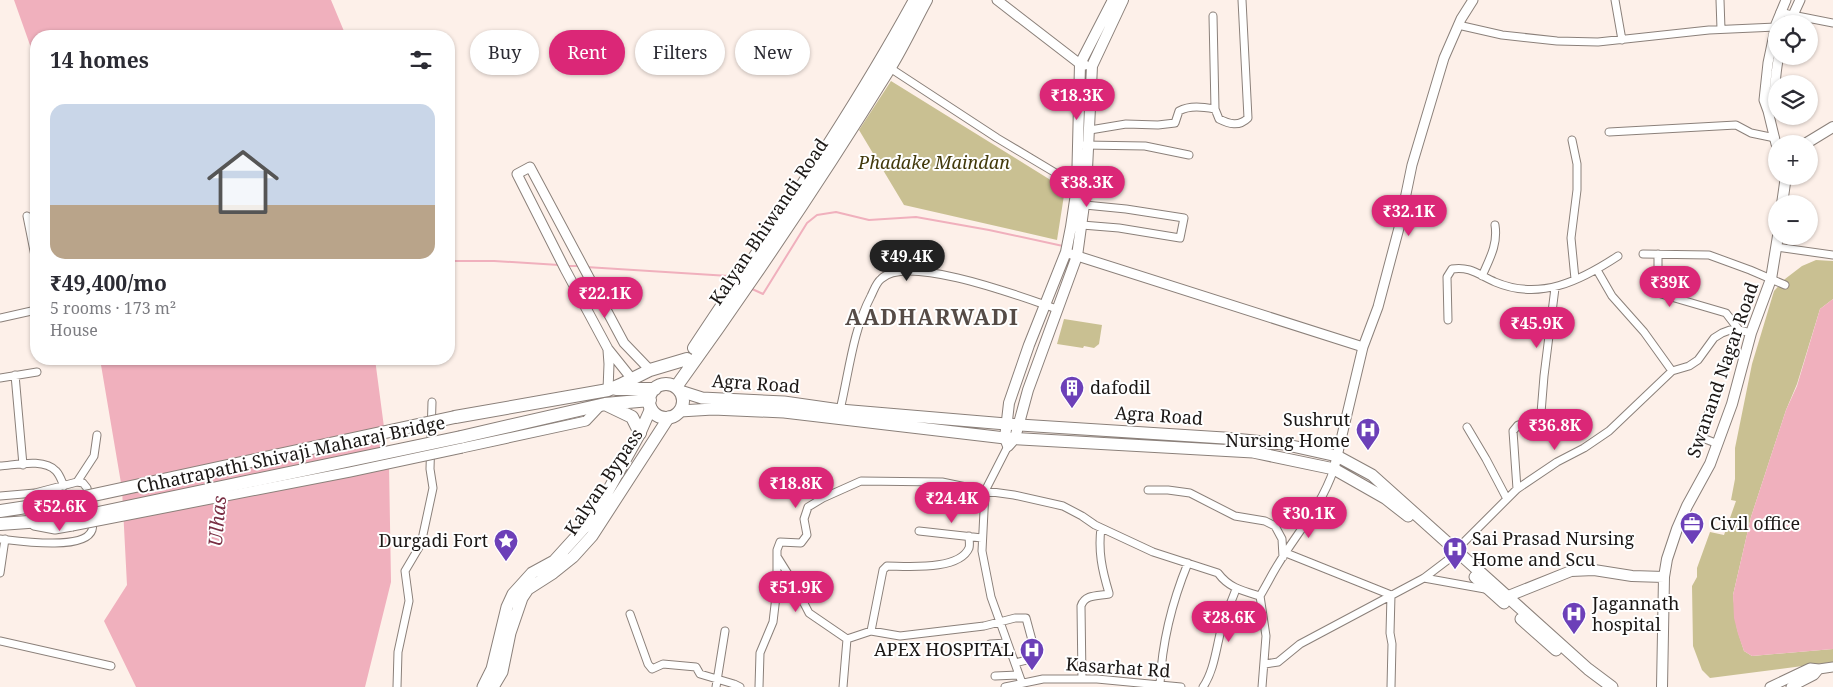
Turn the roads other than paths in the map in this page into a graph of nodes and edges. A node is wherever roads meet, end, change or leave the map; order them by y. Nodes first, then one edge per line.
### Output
1 (915, 0) edge
2 (926, 0) edge
3 (997, 0) edge
4 (1113, 0) edge
5 (1123, 0) edge
6 (1242, 0) edge
7 (1473, 0) edge
8 (1615, 0) edge
9 (1720, 0) edge
10 (1786, 0) edge
11 (1800, 0) edge
12 (1780, 12) junction
13 (1779, 15) edge
14 (1784, 15) edge
15 (1793, 15) edge
16 (1212, 16) dead end
17 (1818, 21) edge
18 (1833, 22) edge
19 (1458, 26) junction
20 (1768, 26) edge
21 (1721, 29) junction
22 (1622, 40) junction
23 (1080, 64) junction
24 (1092, 66) junction
25 (886, 68) junction
26 (1215, 109) junction
27 (1833, 127) edge
28 (1090, 130) junction
29 (1608, 132) dead end
30 (1833, 133) edge
31 (1818, 136) edge
32 (1768, 138) edge
33 (1572, 140) dead end
34 (1818, 142) edge
35 (1078, 145) junction
36 (1089, 145) junction
37 (1189, 155) dead end
38 (1081, 188) junction
39 (1085, 205) junction
40 (27, 216) dead end
41 (1082, 225) junction
42 (1494, 225) dead end
43 (30, 231) edge
44 (1776, 245) edge
45 (1776, 248) junction
46 (1066, 252) junction
47 (1643, 254) dead end
48 (1658, 254) junction
49 (1833, 255) edge
50 (1077, 256) junction
51 (1618, 256) dead end
52 (1597, 270) junction
53 (1482, 276) junction
54 (747, 278) junction
55 (1771, 279) junction
56 (1575, 280) junction
57 (1784, 285) dead end
58 (1555, 288) junction
59 (736, 295) junction
60 (1045, 305) junction
61 (1057, 309) junction
62 (30, 311) edge
63 (0, 316) edge
64 (1448, 320) dead end
65 (1739, 330) junction
66 (1751, 333) junction
67 (1029, 345) junction
68 (1363, 347) junction
69 (608, 349) junction
70 (630, 349) junction
71 (1042, 350) junction
72 (616, 358) junction
73 (687, 359) junction
74 (650, 370) junction
75 (1672, 371) junction
76 (37, 372) dead end
77 (15, 375) junction
78 (0, 378) edge
79 (632, 379) junction
80 (670, 388) junction
81 (604, 390) junction
82 (1715, 397) dead end
83 (432, 402) dead end
84 (603, 404) junction
85 (650, 404) junction
86 (840, 410) junction
87 (674, 414) junction
88 (1006, 424) junction
89 (1019, 425) junction
90 (1467, 427) dead end
91 (640, 433) junction
92 (97, 435) dead end
93 (1009, 441) junction
94 (1718, 444) junction
95 (1337, 456) junction
96 (23, 465) junction
97 (0, 466) edge
98 (1334, 469) junction
99 (77, 482) junction
100 (64, 486) junction
101 (1517, 489) junction
102 (1148, 490) dead end
103 (985, 491) junction
104 (0, 496) edge
105 (1506, 497) junction
106 (0, 511) edge
107 (24, 522) junction
108 (71, 523) junction
109 (0, 524) edge
110 (1101, 528) junction
111 (919, 531) dead end
112 (969, 536) junction
113 (982, 538) junction
114 (2, 539) edge
115 (1454, 553) junction
116 (1285, 555) junction
117 (777, 557) junction
118 (1188, 563) junction
119 (0, 573) edge
120 (1664, 577) junction
121 (1424, 578) junction
122 (1487, 589) junction
123 (1236, 590) junction
124 (1260, 596) junction
125 (1391, 596) junction
126 (1504, 598) junction
127 (630, 614) dead end
128 (1000, 623) junction
129 (725, 631) dead end
130 (871, 631) junction
131 (847, 639) junction
132 (0, 641) edge
133 (1007, 643) junction
134 (990, 644) dead end
135 (1015, 663) junction
136 (1265, 664) junction
137 (111, 666) dead end
138 (1833, 667) edge
139 (1819, 669) junction
140 (1019, 675) junction
141 (995, 676) dead end
142 (718, 679) junction
143 (1082, 679) junction
144 (1022, 684) junction
145 (1160, 684) junction
146 (1168, 686) edge
147 (397, 687) edge
148 (483, 687) edge
149 (493, 687) edge
150 (716, 687) edge
151 (740, 687) edge
152 (759, 687) edge
153 (843, 687) edge
154 (1005, 687) edge
155 (1182, 687) edge
156 (1203, 687) edge
157 (1262, 687) edge
158 (1390, 687) edge
159 (1599, 687) edge
160 (1612, 687) edge
161 (1662, 687) edge
162 (1770, 687) edge
163 (1791, 687) edge

1 - 25 highway
2 - 25 highway
3 - 23 street
4 - 23 main road
5 - 24 main road
6 - 26 street
7 - 19 street
8 - 22 street
9 - 21 street
10 - 12 street
11 - 15 street
12 - 13 street
12 - 14 street
16 - 26 street
17 - 18 street
19 - 22 street
19 - 68 street
20 - 21 street
21 - 22 street
23 - 24 street
23 - 35 main road
24 - 28 main road
25 - 38 street
25 - 54 highway, Kalyan Bhiwandi Road
25 - 54 highway, Kalyan Bhiwandi Road
26 - 28 street
27 - 31 main road
28 - 36 main road
29 - 32 street
30 - 34 main road
33 - 56 street
35 - 36 street
35 - 38 main road
36 - 37 street
36 - 38 main road
38 - 39 main road
38 - 46 main road
39 - 41 main road
39 - 41 street
40 - 43 street
41 - 50 main road
42 - 53 street
44 - 45 main road, Swanand Nagar Road
45 - 49 street
45 - 55 main road, Swanand Nagar Road
46 - 50 street
46 - 60 main road
47 - 48 street
48 - 55 street
48 - 65 street
50 - 61 main road
50 - 68 street
51 - 52 street
52 - 56 street
52 - 75 street
53 - 58 street
53 - 64 street
54 - 59 highway, Kalyan Bhiwandi Road
55 - 57 street
55 - 66 main road, Swanand Nagar Road
56 - 58 street
58 - 101 street
59 - 73 highway, Kalyan Bhiwandi Road
59 - 80 highway, Kalyan Bhiwandi Road
60 - 61 street
60 - 67 main road
60 - 86 street
61 - 71 main road
62 - 63 street
65 - 66 street
65 - 75 street
66 - 94 main road, Swanand Nagar Road
67 - 71 main road
67 - 88 main road
68 - 95 street
69 - 70 street
69 - 72 street
69 - 81 street
70 - 72 street
70 - 74 street
71 - 89 main road
72 - 79 street
73 - 74 highway
73 - 80 highway, Kalyan Bhiwandi Road
74 - 79 highway
75 - 101 street
76 - 77 street
77 - 78 street
77 - 96 street
79 - 81 highway
80 - 81 highway
80 - 85 highway
80 - 86 main road, Agra Road
80 - 87 highway
81 - 106 highway, Chhatrapathi Shivaji Maharaj Bridge, bridge
82 - 94 street
83 - 147 street
84 - 85 highway, Chhatrapathi Shivaji Maharaj Bridge
84 - 91 highway
84 - 108 highway, Chhatrapathi Shivaji Maharaj Bridge, bridge
85 - 87 highway
85 - 91 main road, Kalyan Bypass
86 - 88 main road, Agra Road
87 - 93 main road, Agra Road
87 - 149 main road, Kalyan Bypass
88 - 89 main road, Agra Road
88 - 93 main road
89 - 93 main road
89 - 95 main road, Agra Road
90 - 105 street
91 - 148 main road, Kalyan Bypass
92 - 99 street
93 - 98 main road, Agra Road
93 - 103 street
94 - 120 main road, Swanand Nagar Road
95 - 98 street
95 - 115 main road, Agra Road
96 - 97 street
96 - 100 street
98 - 115 main road, Agra Road
98 - 116 street
99 - 100 street
99 - 114 street
100 - 104 street
101 - 105 street
102 - 116 street
103 - 110 street
103 - 113 street
103 - 117 street
105 - 115 street
107 - 108 highway
107 - 108 street
107 - 109 highway
110 - 118 street
110 - 143 street
111 - 112 street
112 - 113 street
112 - 130 street
113 - 128 street
114 - 119 street
115 - 121 street
115 - 122 main road, Agra Road
115 - 126 main road, Agra Road
116 - 124 street
116 - 125 street
117 - 131 street
117 - 152 street
118 - 123 street
118 - 145 street
120 - 126 main road
120 - 161 main road, Swanand Nagar Road
121 - 122 street
121 - 125 street
122 - 126 main road, Agra Road
123 - 124 street
123 - 156 street
124 - 136 street
125 - 136 street
125 - 158 street
126 - 159 main road, Agra Road
126 - 160 main road, Agra Road
127 - 142 street
128 - 130 street
128 - 133 street
128 - 135 street
129 - 142 street
130 - 131 street
131 - 153 street
132 - 137 street
133 - 134 street
133 - 135 street
135 - 140 street
136 - 157 street
138 - 139 street
139 - 162 street
139 - 163 street
140 - 141 street
140 - 144 street
142 - 150 street
142 - 151 street
143 - 144 street, Kasarhat Rd
143 - 145 street, Kasarhat Rd
144 - 154 street, Kasarhat Rd
145 - 146 street, Kasarhat Rd
146 - 155 street, Kasarhat Rd

